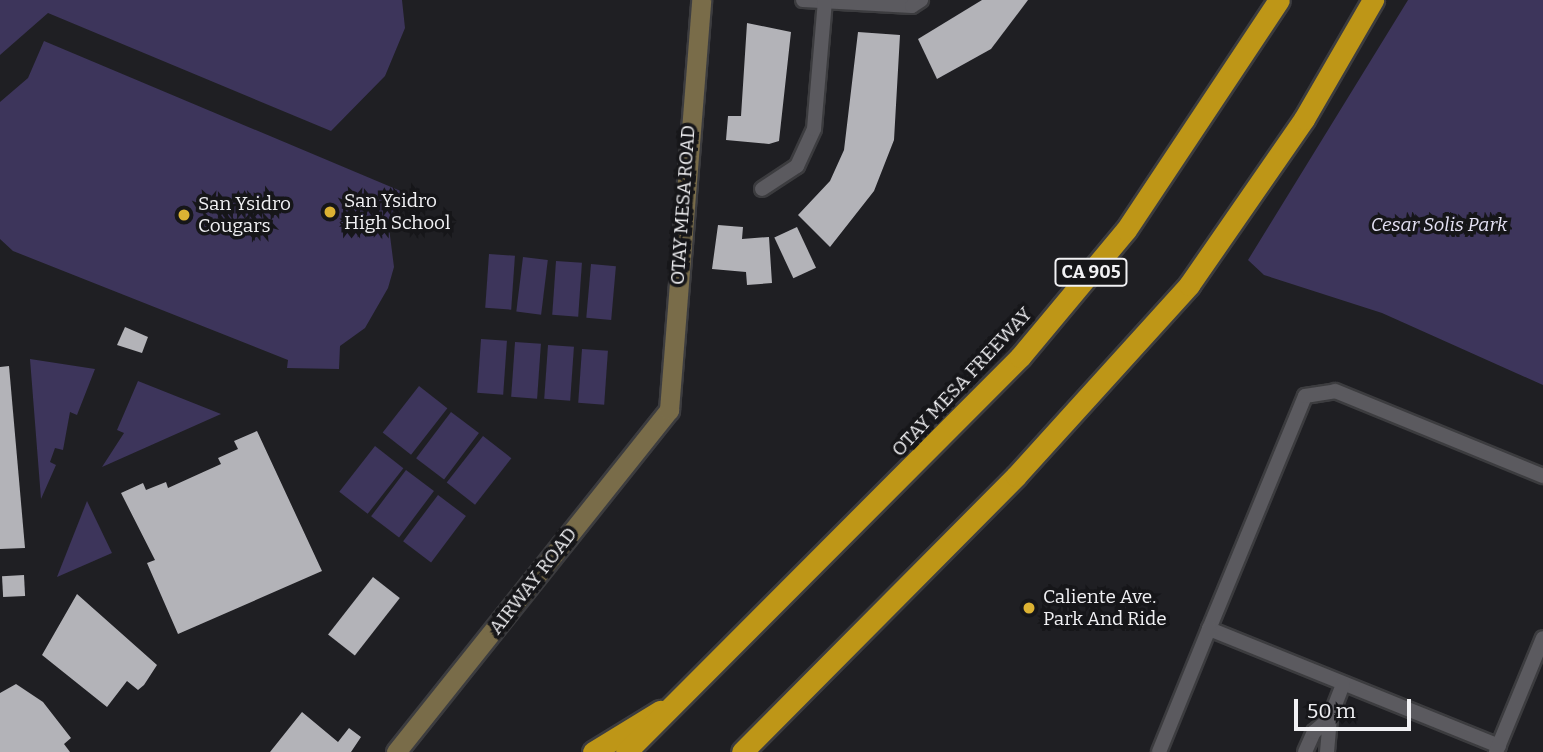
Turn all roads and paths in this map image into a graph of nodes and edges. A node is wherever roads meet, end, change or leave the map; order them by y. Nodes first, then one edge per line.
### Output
1 (701, 0) edge
2 (803, 0) edge
3 (921, 0) edge
4 (1279, 0) edge
5 (1373, 0) edge
6 (825, 1) edge
7 (762, 189) dead end
8 (669, 410) joint
9 (1543, 476) edge
10 (886, 607) junction
11 (1209, 629) junction
12 (1543, 638) edge
13 (1343, 684) junction
14 (674, 704) junction
15 (1330, 718) junction
16 (1498, 749) edge
17 (397, 752) edge
18 (593, 752) edge
19 (626, 752) edge
20 (742, 752) edge
21 (763, 752) edge
22 (1159, 752) edge
23 (1305, 752) edge
24 (1327, 752) edge

1 - 8 main road, OTAY MESA ROAD
2 - 6 street
3 - 6 street
4 - 14 highway, OTAY MESA FREEWAY / CA 905
5 - 10 highway
6 - 7 street
8 - 17 main road, AIRWAY ROAD
9 - 11 street
10 - 20 highway
10 - 21 highway
11 - 13 street
11 - 22 street
12 - 16 street
13 - 15 street
13 - 16 street
14 - 18 highway
14 - 19 highway, OTAY MESA FREEWAY / CA 905
15 - 23 street
15 - 24 street

